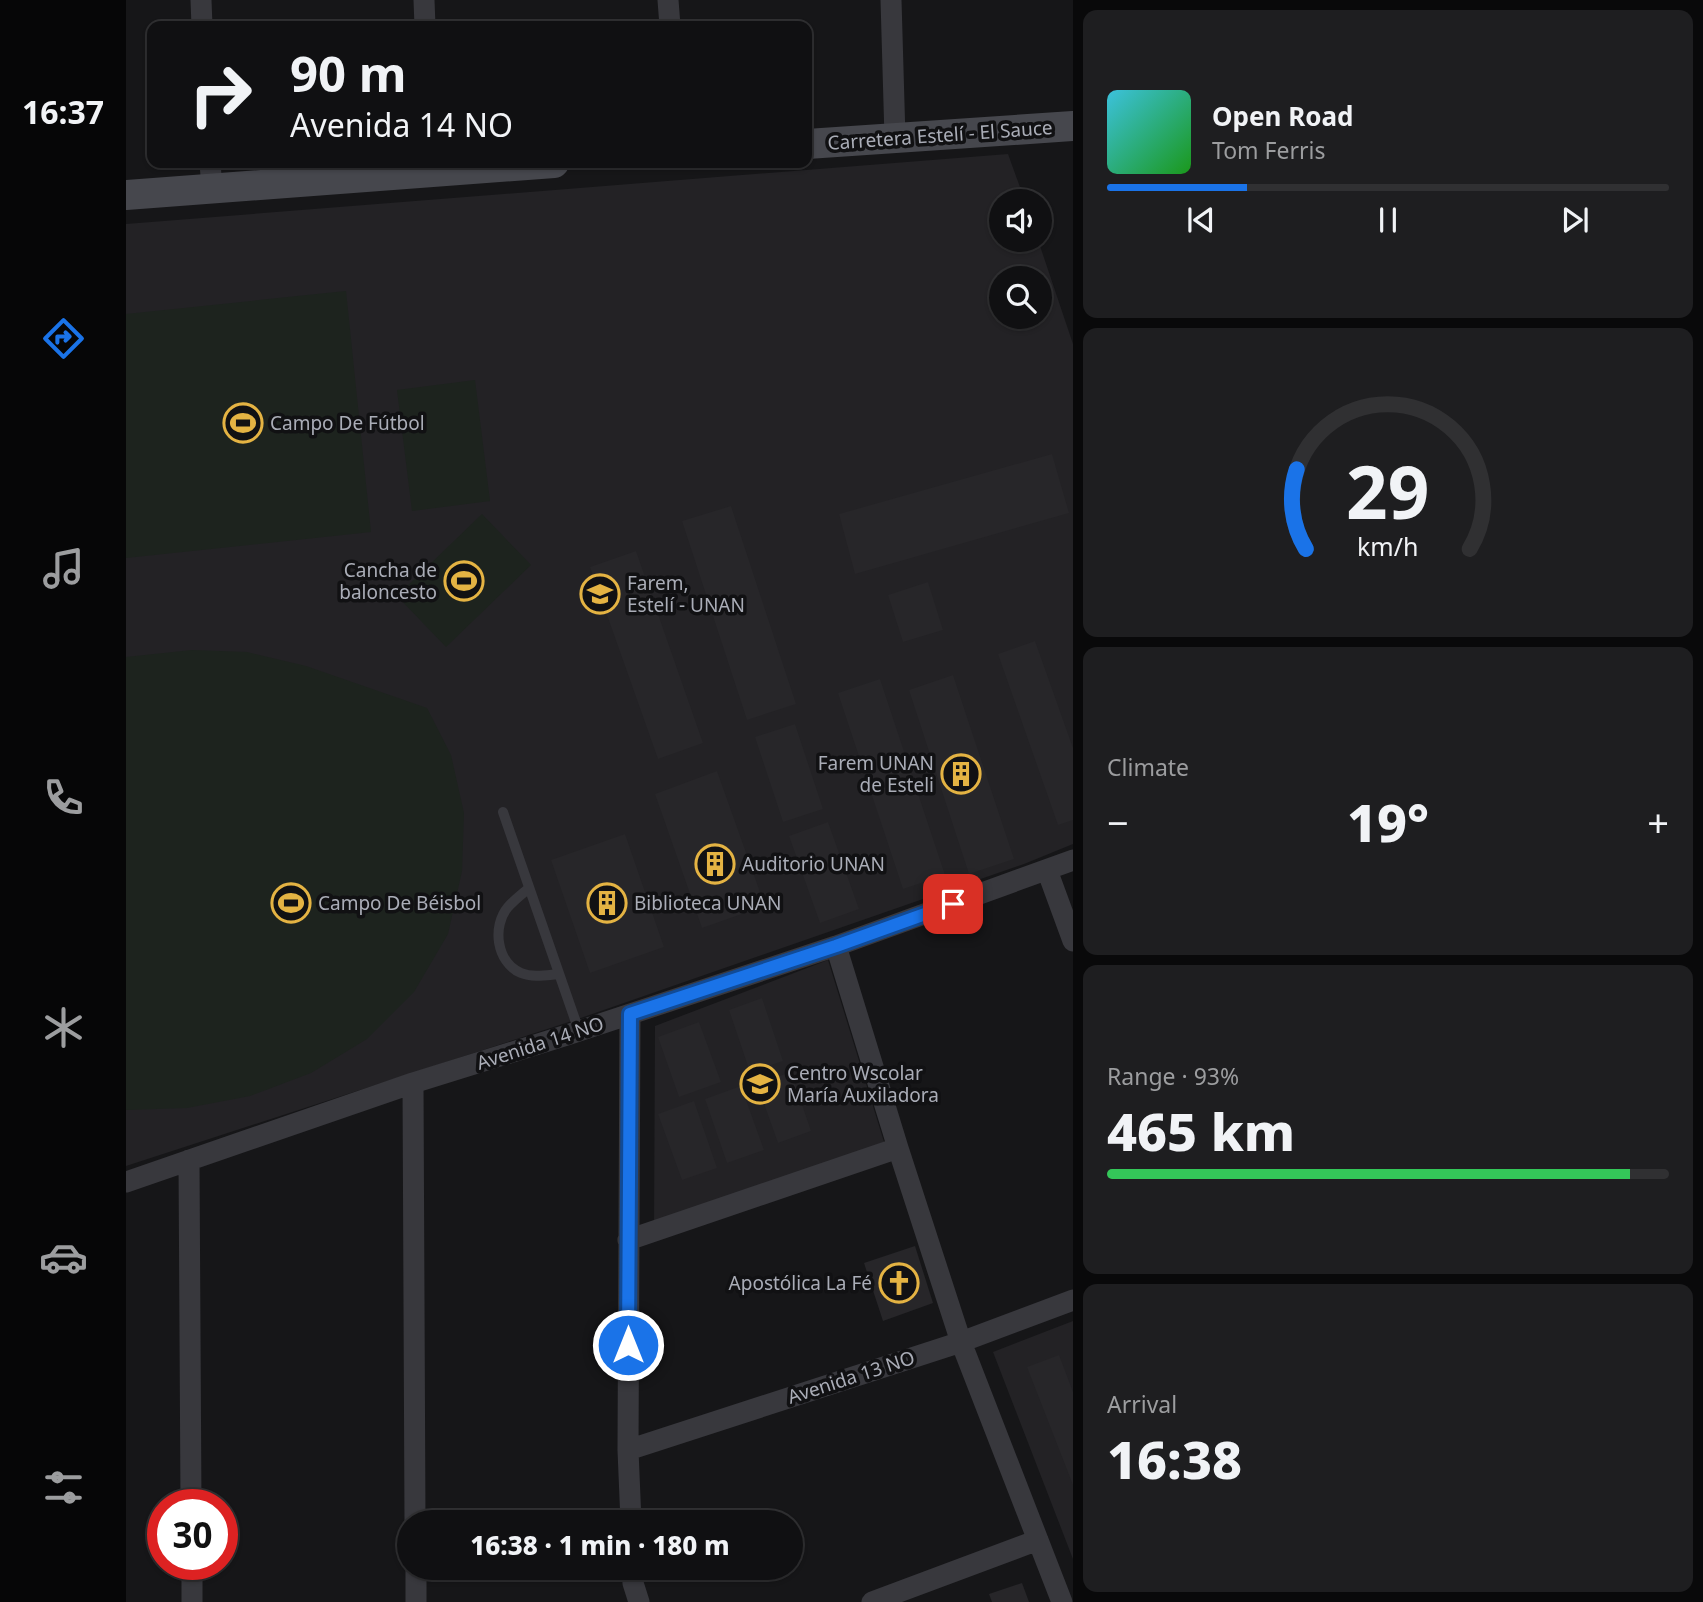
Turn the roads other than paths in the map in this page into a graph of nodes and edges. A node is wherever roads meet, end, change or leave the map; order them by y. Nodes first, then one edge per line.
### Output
1 (201, 0) edge
2 (424, 0) edge
3 (668, 0) edge
4 (891, 0) edge
5 (202, 21) edge
6 (425, 21) edge
7 (670, 21) edge
8 (1073, 126) edge
9 (895, 138) junction
10 (812, 144) edge
11 (431, 168) edge
12 (211, 176) edge
13 (126, 195) edge
14 (503, 812) dead end
15 (1073, 860) edge
16 (1046, 870) junction
17 (529, 888) junction
18 (1073, 941) edge
19 (836, 946) junction
20 (559, 974) junction
21 (630, 1014) junction
22 (579, 1031) junction
23 (413, 1083) junction
24 (898, 1148) junction
25 (188, 1160) junction
26 (126, 1182) edge
27 (628, 1240) junction
28 (1073, 1300) edge
29 (961, 1342) junction
30 (628, 1450) junction
31 (191, 1489) edge
32 (415, 1510) edge
33 (630, 1510) edge
34 (1038, 1540) junction
35 (192, 1580) edge
36 (416, 1580) edge
37 (633, 1580) edge
38 (192, 1602) edge
39 (416, 1602) edge
40 (639, 1602) edge
41 (872, 1602) edge
42 (1062, 1602) edge

1 - 5 street
2 - 6 street
3 - 7 street
4 - 9 street
8 - 9 street, Carretera Estelí - El Sauce
9 - 10 street, Carretera Estelí - El Sauce
11 - 12 street
12 - 13 street
14 - 17 lane
15 - 16 street, Avenida 14 NO
16 - 18 street
16 - 19 street, Avenida 14 NO
17 - 20 lane
17 - 20 lane
19 - 21 street, Avenida 14 NO
19 - 24 street
20 - 22 lane
21 - 22 street, Avenida 14 NO
21 - 27 street
22 - 23 street, Avenida 14 NO
23 - 25 street, Avenida 14 NO
23 - 32 street
24 - 27 street
24 - 29 street
25 - 26 street, Avenida 14 NO
25 - 31 street
27 - 30 street
28 - 29 street, Avenida 13 NO
29 - 30 street, Avenida 13 NO
29 - 34 street
30 - 33 street
34 - 41 street
34 - 42 street
35 - 38 street
36 - 39 street
37 - 40 street

